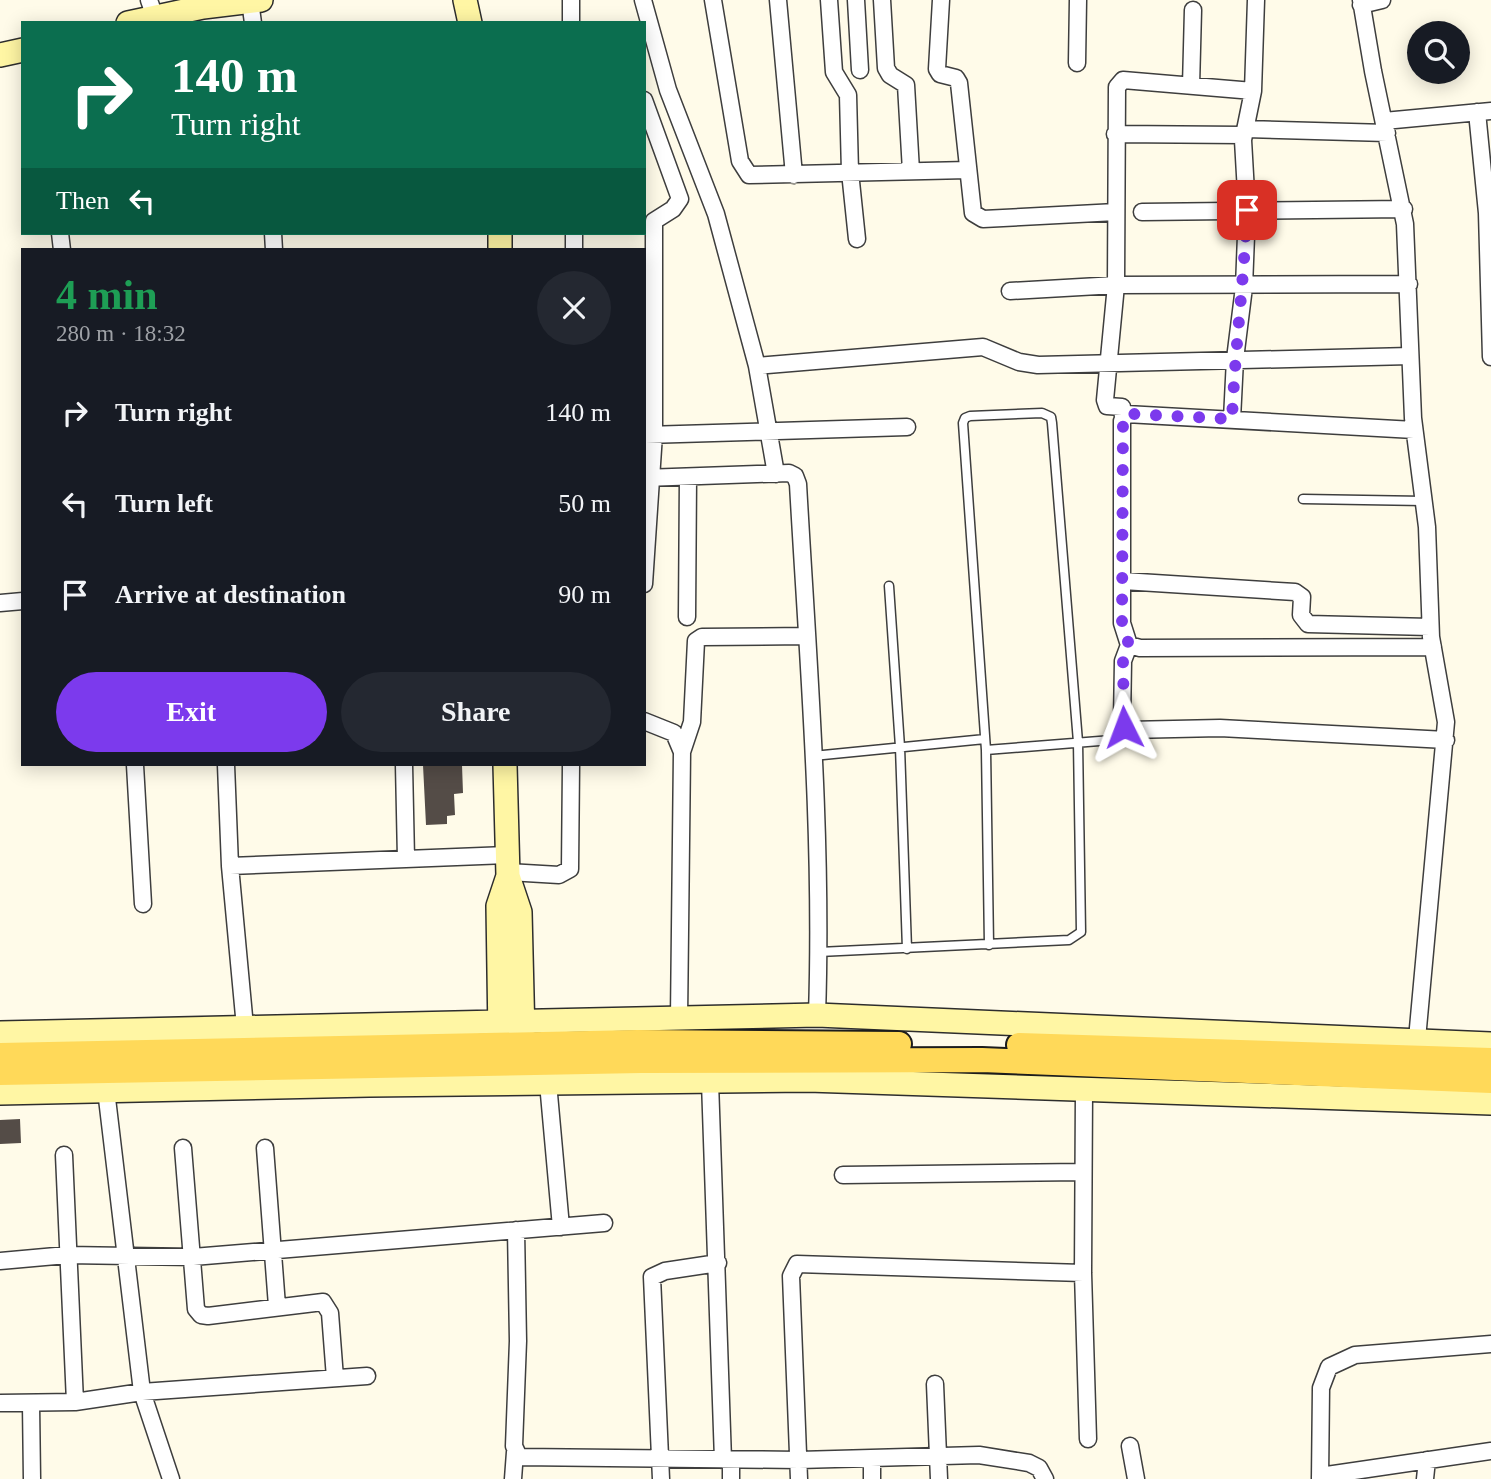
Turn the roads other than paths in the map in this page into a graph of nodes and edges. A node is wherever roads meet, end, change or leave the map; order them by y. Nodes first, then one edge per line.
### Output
1 (465, 0) edge
2 (571, 0) edge
3 (643, 0) edge
4 (713, 0) edge
5 (778, 0) edge
6 (829, 0) edge
7 (856, 0) edge
8 (882, 0) edge
9 (941, 0) edge
10 (1077, 0) edge
11 (1256, 0) edge
12 (1382, 0) edge
13 (223, 2) edge
14 (1361, 2) edge
15 (152, 8) edge
16 (255, 8) edge
17 (1193, 10) dead end
18 (131, 21) edge
19 (470, 21) edge
20 (571, 21) edge
21 (21, 50) edge
22 (0, 55) edge
23 (1077, 63) dead end
24 (860, 70) dead end
25 (1191, 86) junction
26 (1253, 91) junction
27 (646, 106) edge
28 (1484, 112) edge
29 (1385, 127) junction
30 (1245, 132) junction
31 (1115, 134) junction
32 (968, 170) junction
33 (911, 171) junction
34 (850, 172) junction
35 (794, 175) junction
36 (709, 195) junction
37 (680, 199) junction
38 (1404, 209) junction
39 (1247, 210) junction
40 (1116, 212) junction
41 (1142, 212) dead end
42 (857, 239) dead end
43 (1409, 284) junction
44 (1116, 285) junction
45 (1244, 287) junction
46 (1010, 291) dead end
47 (1410, 356) junction
48 (1491, 357) edge
49 (1235, 359) junction
50 (1109, 361) junction
51 (757, 366) junction
52 (1123, 417) junction
53 (1232, 419) junction
54 (907, 427) dead end
55 (769, 429) junction
56 (1414, 430) junction
57 (649, 435) edge
58 (776, 474) junction
59 (688, 477) junction
60 (648, 478) edge
61 (1303, 499) dead end
62 (1424, 501) junction
63 (646, 531) edge
64 (1123, 581) junction
65 (889, 586) dead end
66 (21, 601) edge
67 (0, 603) edge
68 (687, 617) dead end
69 (1430, 626) junction
70 (807, 636) junction
71 (1129, 645) junction
72 (1433, 647) junction
73 (646, 722) edge
74 (1128, 730) junction
75 (985, 738) junction
76 (1446, 740) junction
77 (1078, 742) junction
78 (900, 747) junction
79 (986, 750) junction
80 (682, 752) junction
81 (814, 756) junction
82 (135, 766) edge
83 (226, 766) edge
84 (404, 766) edge
85 (505, 766) edge
86 (571, 766) edge
87 (406, 859) junction
88 (230, 866) junction
89 (508, 868) junction
90 (144, 904) dead end
91 (989, 945) junction
92 (907, 949) junction
93 (819, 952) junction
94 (817, 1015) junction
95 (679, 1019) junction
96 (523, 1021) junction
97 (245, 1027) junction
98 (0, 1032) edge
99 (1417, 1039) junction
100 (1491, 1044) edge
101 (0, 1055) edge
102 (510, 1058) junction
103 (1491, 1060) edge
104 (0, 1073) edge
105 (710, 1082) junction
106 (1491, 1082) edge
107 (548, 1083) junction
108 (106, 1090) junction
109 (1084, 1090) junction
110 (0, 1094) edge
111 (1491, 1103) edge
112 (265, 1148) dead end
113 (183, 1149) dead end
114 (64, 1155) dead end
115 (1083, 1172) junction
116 (844, 1175) dead end
117 (604, 1223) dead end
118 (561, 1227) junction
119 (516, 1230) junction
120 (273, 1249) junction
121 (67, 1255) junction
122 (128, 1255) junction
123 (193, 1257) junction
124 (0, 1261) edge
125 (719, 1263) junction
126 (1083, 1273) junction
127 (277, 1306) junction
128 (1491, 1344) edge
129 (367, 1376) dead end
130 (335, 1378) junction
131 (935, 1384) dead end
132 (142, 1392) junction
133 (75, 1402) junction
134 (0, 1403) edge
135 (31, 1404) junction
136 (1087, 1439) dead end
137 (1130, 1446) dead end
138 (1491, 1451) edge
139 (515, 1452) junction
140 (938, 1456) junction
141 (872, 1458) junction
142 (662, 1459) junction
143 (727, 1460) junction
144 (799, 1460) junction
145 (1427, 1460) junction
146 (1320, 1478) edge
147 (32, 1479) edge
148 (171, 1479) edge
149 (513, 1479) edge
150 (661, 1479) edge
151 (731, 1479) edge
152 (799, 1479) edge
153 (872, 1479) edge
154 (939, 1479) edge
155 (1045, 1479) edge
156 (1136, 1479) edge
157 (1425, 1479) edge

1 - 19 main road
2 - 20 street
3 - 36 street
4 - 35 street
5 - 35 street
6 - 34 street
7 - 24 street
8 - 33 street
9 - 32 street
10 - 23 street
11 - 26 street
12 - 14 street
13 - 15 main road
13 - 16 main road
14 - 29 street
15 - 18 main road
17 - 25 street
21 - 22 main road
25 - 26 street
25 - 31 street
26 - 30 street
27 - 37 street
28 - 29 street
28 - 48 street
29 - 30 street
29 - 38 street
30 - 31 street
30 - 39 street
31 - 40 street
32 - 33 street
32 - 40 street
33 - 34 street
34 - 35 street
34 - 42 street
36 - 37 street
36 - 51 street
37 - 57 street
38 - 39 street
38 - 43 street
39 - 41 street
39 - 45 street
40 - 44 street
43 - 45 street
43 - 47 street
44 - 45 street
44 - 46 street
44 - 50 street
45 - 49 street
47 - 49 street
47 - 56 street
49 - 50 street
49 - 53 street
50 - 51 street
50 - 52 street
51 - 55 street
52 - 53 street
52 - 64 street
53 - 56 street
54 - 55 street
55 - 57 street
55 - 58 street
56 - 62 street
57 - 60 street
58 - 59 street
58 - 70 street
59 - 60 street
59 - 68 street
60 - 63 street
61 - 62 lane
62 - 69 street
64 - 69 street
64 - 71 street
65 - 78 lane
66 - 67 street
69 - 72 street
70 - 80 street
70 - 81 street
71 - 72 street
71 - 74 street
72 - 76 street
73 - 80 street
74 - 76 street
74 - 77 lane
75 - 77 lane
75 - 78 lane
75 - 79 lane
76 - 99 street
77 - 79 lane
77 - 91 lane
78 - 81 lane
78 - 92 lane
79 - 91 lane
80 - 95 street
81 - 93 street
82 - 90 street
83 - 88 street
84 - 87 street
85 - 89 main road
86 - 89 street
87 - 88 street
87 - 89 street
88 - 97 street
89 - 96 main road
89 - 102 main road
91 - 92 lane
92 - 93 lane
93 - 94 street
94 - 95 main road
94 - 99 main road
95 - 96 main road
96 - 102 main road
97 - 98 main road
97 - 102 main road
99 - 100 main road
101 - 102 main road
102 - 103 main road
102 - 104 main road
102 - 106 main road
102 - 107 main road
102 - 108 main road
105 - 107 main road
105 - 109 main road
105 - 125 street
107 - 118 street
108 - 110 main road
108 - 122 street
109 - 111 main road
109 - 115 street
112 - 120 street
113 - 123 street
114 - 121 street
115 - 116 street
115 - 126 street
117 - 118 street
118 - 119 street
119 - 120 street
119 - 139 street
120 - 123 street
120 - 127 street
121 - 122 street
121 - 124 street
121 - 133 street
122 - 123 street
122 - 132 street
123 - 127 street
125 - 142 street
125 - 143 street
126 - 136 street
126 - 144 street
127 - 130 street
128 - 146 street
129 - 130 street
130 - 132 street
131 - 140 street
132 - 133 street
132 - 148 street
133 - 135 street
134 - 135 street
135 - 147 street
137 - 156 street
138 - 145 street
139 - 142 street
139 - 149 street
140 - 141 street
140 - 154 street
140 - 155 street
141 - 144 street
141 - 153 street
142 - 143 street
142 - 150 street
143 - 144 street
143 - 151 street
144 - 152 street
145 - 146 street
145 - 157 street

